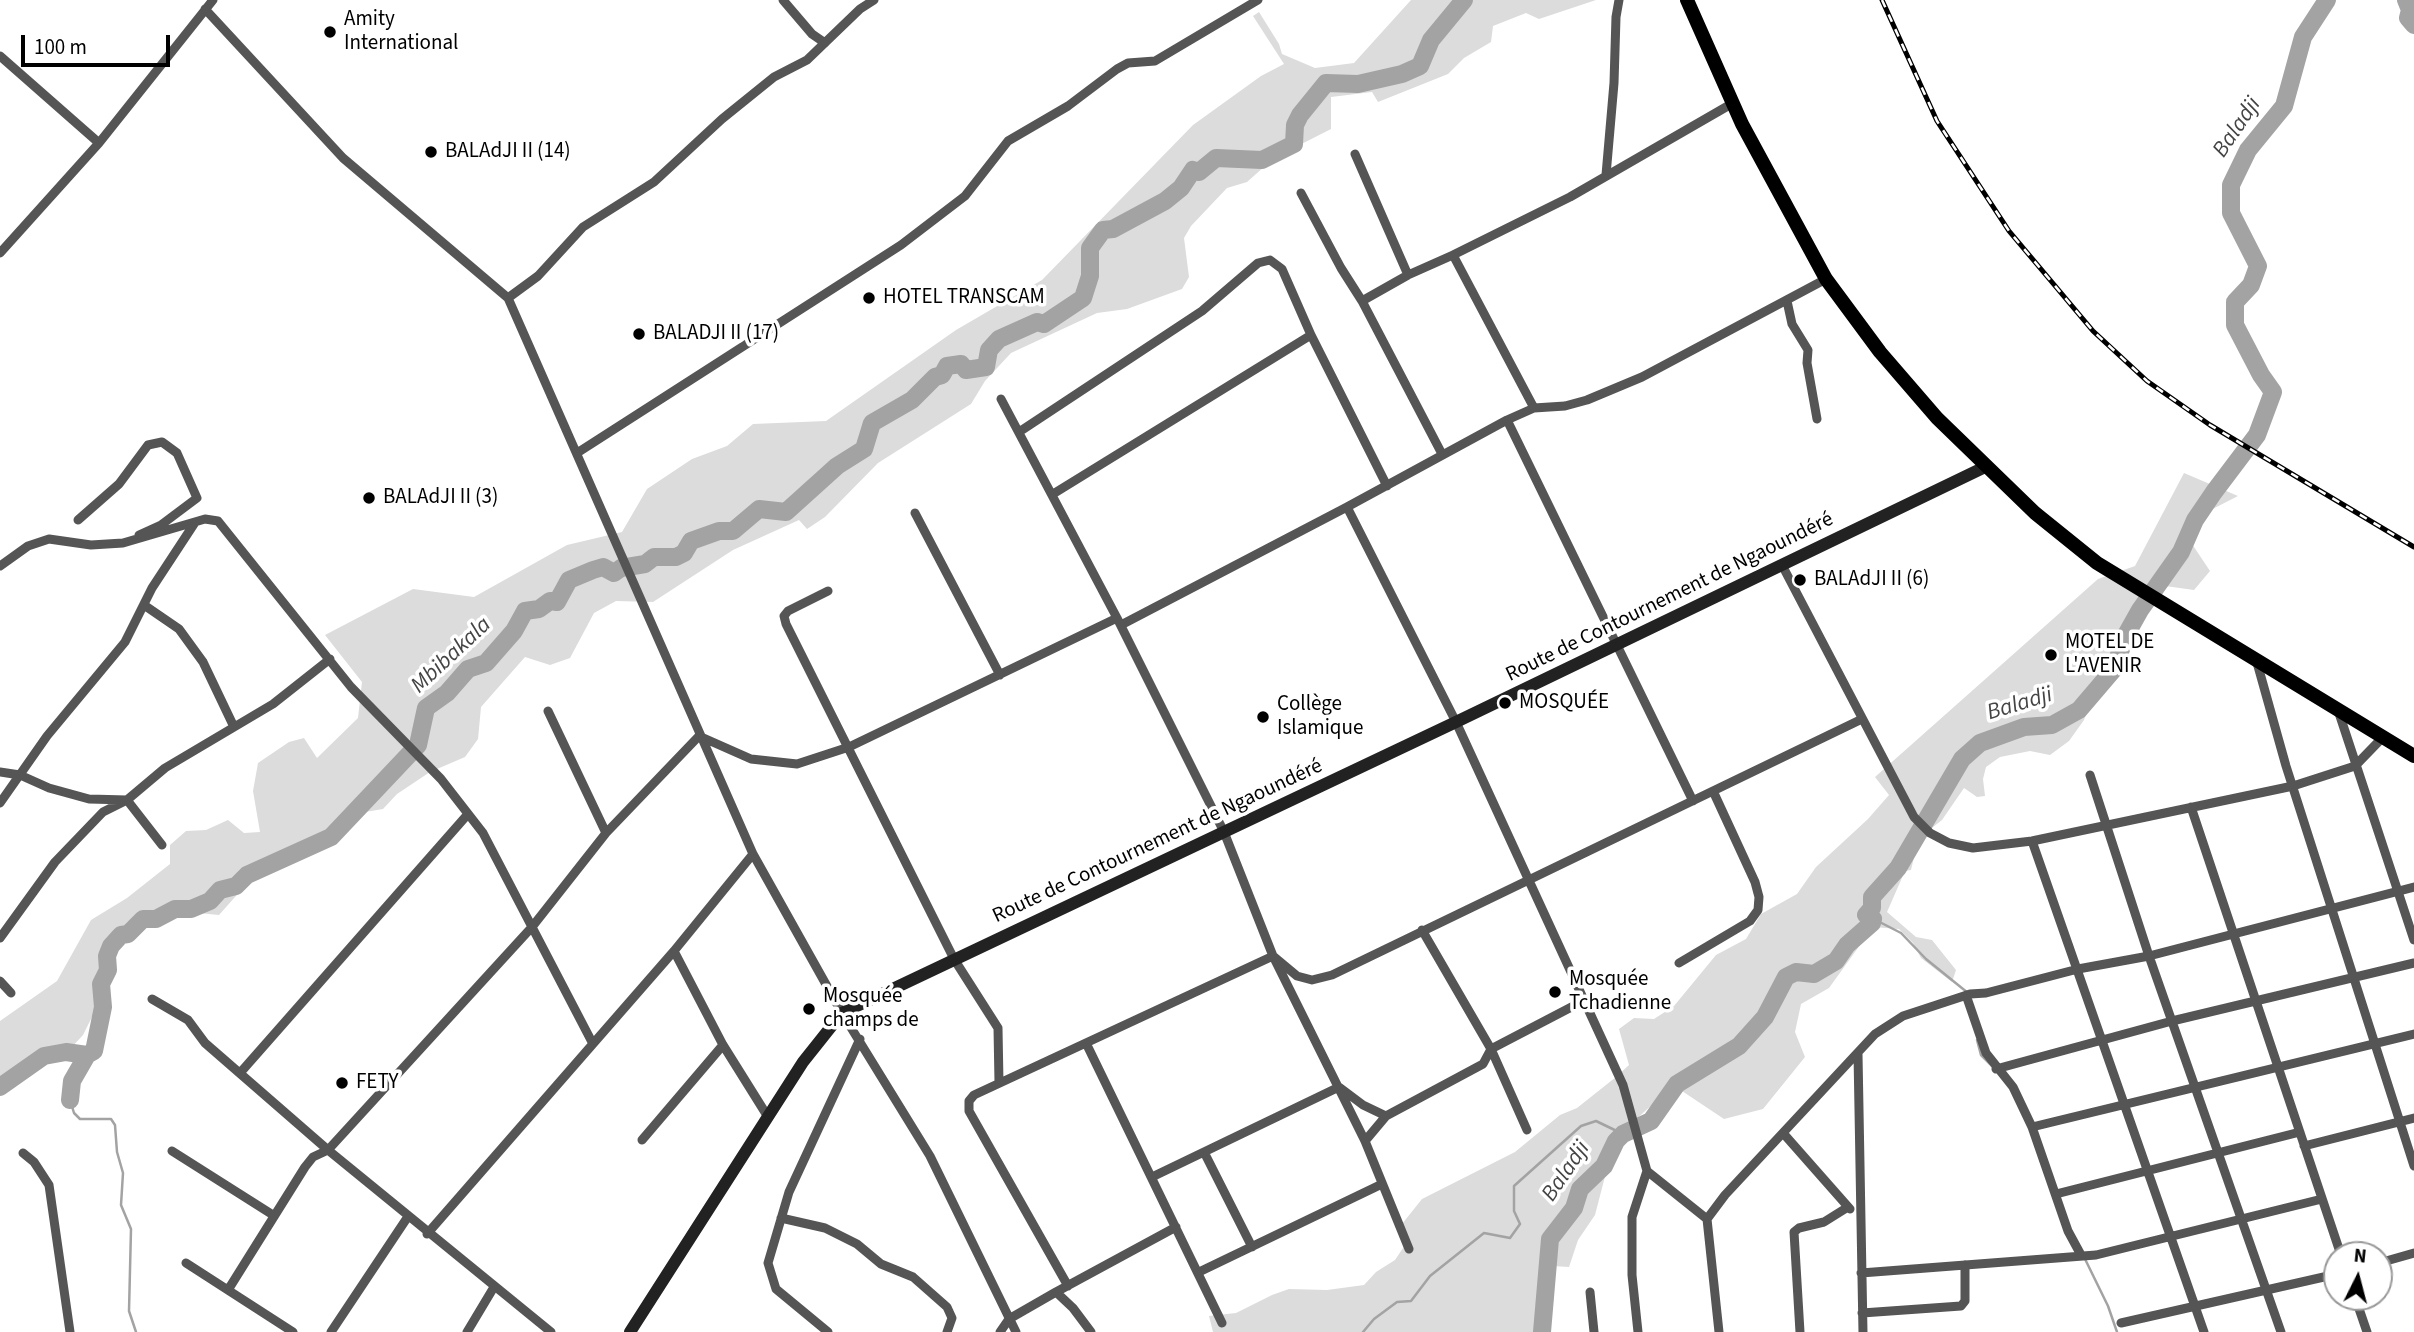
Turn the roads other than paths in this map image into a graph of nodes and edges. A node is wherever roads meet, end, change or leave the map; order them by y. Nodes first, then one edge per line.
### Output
1 (213, 0) edge
2 (783, 0) edge
3 (874, 0) edge
4 (1258, 0) edge
5 (1619, 0) edge
6 (1687, 0) edge
7 (205, 9) junction
8 (825, 43) junction
9 (0, 56) edge
10 (1733, 103) junction
11 (99, 143) junction
12 (1355, 154) dead end
13 (1606, 175) junction
14 (1301, 192) dead end
15 (0, 253) edge
16 (1453, 255) junction
17 (1408, 275) junction
18 (1826, 279) junction
19 (508, 298) junction
20 (1362, 301) junction
21 (1787, 301) junction
22 (1311, 335) junction
23 (1001, 399) dead end
24 (1534, 408) junction
25 (1817, 419) dead end
26 (1507, 420) junction
27 (1019, 432) junction
28 (577, 453) junction
29 (1442, 454) junction
30 (1987, 466) junction
31 (1387, 486) junction
32 (1053, 494) junction
33 (1347, 507) junction
34 (915, 513) dead end
35 (78, 520) dead end
36 (194, 524) junction
37 (123, 543) junction
38 (1782, 565) junction
39 (0, 566) edge
40 (828, 591) dead end
41 (144, 605) junction
42 (1119, 621) junction
43 (1618, 645) junction
44 (2255, 658) junction
45 (330, 659) junction
46 (1000, 675) junction
47 (2338, 710) junction
48 (548, 711) dead end
49 (1862, 719) junction
50 (1456, 722) junction
51 (234, 727) junction
52 (699, 736) junction
53 (2384, 736) junction
54 (849, 747) junction
55 (2414, 756) edge
56 (2355, 766) junction
57 (0, 772) edge
58 (20, 775) junction
59 (2090, 775) dead end
60 (2293, 786) junction
61 (1713, 791) junction
62 (127, 800) junction
63 (1693, 801) junction
64 (0, 803) edge
65 (2191, 807) junction
66 (468, 814) junction
67 (2105, 825) junction
68 (1224, 832) junction
69 (606, 833) junction
70 (2032, 841) junction
71 (162, 845) dead end
72 (753, 854) junction
73 (1528, 878) junction
74 (2414, 887) edge
75 (2397, 891) junction
76 (2332, 908) junction
77 (532, 927) junction
78 (1422, 930) junction
79 (2233, 932) junction
80 (0, 937) edge
81 (2414, 940) edge
82 (674, 951) junction
83 (1273, 956) junction
84 (2148, 956) junction
85 (954, 959) junction
86 (1678, 963) dead end
87 (2414, 963) edge
88 (2078, 969) junction
89 (2354, 978) junction
90 (0, 981) edge
91 (11, 993) dead end
92 (1968, 994) junction
93 (152, 999) dead end
94 (1583, 1000) junction
95 (2256, 1001) junction
96 (842, 1013) junction
97 (2172, 1021) junction
98 (2414, 1034) edge
99 (860, 1040) junction
100 (2101, 1040) junction
101 (1086, 1043) junction
102 (2375, 1043) junction
103 (593, 1044) junction
104 (723, 1045) junction
105 (1491, 1049) junction
106 (1858, 1054) junction
107 (1996, 1069) junction
108 (2278, 1069) junction
109 (240, 1073) junction
110 (999, 1083) junction
111 (1339, 1087) junction
112 (2195, 1088) junction
113 (2124, 1107) junction
114 (1386, 1116) junction
115 (768, 1117) junction
116 (2414, 1118) edge
117 (2400, 1121) junction
118 (2032, 1127) junction
119 (1527, 1130) dead end
120 (2300, 1132) junction
121 (1783, 1133) junction
122 (642, 1140) dead end
123 (1365, 1141) junction
124 (2305, 1146) junction
125 (328, 1150) junction
126 (172, 1151) dead end
127 (1204, 1152) junction
128 (23, 1153) dead end
129 (2218, 1153) junction
130 (2414, 1166) edge
131 (1647, 1171) junction
132 (2148, 1171) junction
133 (1152, 1177) junction
134 (1382, 1184) junction
135 (2056, 1194) junction
136 (2322, 1199) junction
137 (1848, 1208) junction
138 (272, 1215) junction
139 (407, 1218) junction
140 (781, 1218) junction
141 (1859, 1218) junction
142 (1707, 1219) junction
143 (2242, 1220) junction
144 (1176, 1227) junction
145 (427, 1234) junction
146 (2170, 1236) junction
147 (2336, 1241) edge
148 (1252, 1247) junction
149 (1409, 1249) dead end
150 (2414, 1254) edge
151 (2081, 1255) junction
152 (2393, 1259) edge
153 (186, 1263) dead end
154 (1965, 1265) junction
155 (1199, 1272) junction
156 (1861, 1273) junction
157 (2323, 1276) edge
158 (494, 1286) junction
159 (1068, 1286) junction
160 (228, 1290) junction
161 (2266, 1290) junction
162 (1056, 1292) junction
163 (1590, 1292) dead end
164 (2195, 1306) junction
165 (2360, 1311) edge
166 (1862, 1313) junction
167 (1009, 1319) junction
168 (1222, 1323) dead end
169 (2121, 1323) dead end
170 (70, 1332) edge
171 (293, 1332) edge
172 (331, 1332) edge
173 (467, 1332) edge
174 (551, 1332) edge
175 (630, 1332) edge
176 (828, 1332) edge
177 (947, 1332) edge
178 (1000, 1332) edge
179 (1016, 1332) edge
180 (1091, 1332) edge
181 (1594, 1332) edge
182 (1638, 1332) edge
183 (1719, 1332) edge
184 (1800, 1332) edge
185 (1863, 1332) edge
186 (2204, 1332) edge
187 (2281, 1332) edge
188 (2367, 1332) edge

1 - 7 street
2 - 8 street
3 - 8 street
4 - 28 street
5 - 13 street
6 - 10 main road
7 - 11 street
7 - 19 street
8 - 19 street
9 - 11 street
10 - 13 street
10 - 18 main road
11 - 15 street
12 - 17 street
13 - 16 street
14 - 20 street
16 - 17 street
16 - 24 street
17 - 20 street
18 - 21 street
18 - 30 main road
19 - 28 street
20 - 29 street
21 - 24 street
21 - 25 street
22 - 27 street
22 - 31 street
22 - 32 street
23 - 27 street
24 - 26 street
26 - 29 street
26 - 43 street
27 - 32 street
28 - 52 street
29 - 31 street
30 - 38 street, Route de Contournement de Ngaoundéré
30 - 44 main road
31 - 33 street
32 - 42 street
33 - 42 street
33 - 50 street
34 - 46 street
35 - 37 street
36 - 37 street
36 - 41 street
36 - 45 street
37 - 39 street
38 - 43 street, Route de Contournement de Ngaoundéré
38 - 49 street
40 - 54 street
41 - 51 street
41 - 58 street
42 - 46 street
42 - 68 street
43 - 50 street, Route de Contournement de Ngaoundéré
43 - 63 street
44 - 47 main road
44 - 60 street
45 - 51 street
45 - 66 street
46 - 54 street
47 - 53 main road
47 - 56 street
48 - 69 street
49 - 61 street
49 - 70 street
50 - 68 street, Route de Contournement de Ngaoundéré
50 - 73 street
51 - 62 street
52 - 54 street
52 - 69 street
52 - 72 street
53 - 55 main road
53 - 56 street
54 - 85 street
56 - 60 street
56 - 75 street
57 - 58 street
58 - 62 street
58 - 64 street
59 - 67 street
60 - 65 street
60 - 76 street
61 - 63 street
61 - 86 street
62 - 71 street
62 - 80 street
63 - 73 street
65 - 67 street
65 - 79 street
66 - 77 street
66 - 109 street
67 - 70 street
67 - 84 street
68 - 83 street
68 - 85 street, Route de Contournement de Ngaoundéré
69 - 77 street
70 - 88 street
72 - 82 street
72 - 96 street
73 - 78 street
73 - 94 street
74 - 75 street
75 - 76 street
75 - 81 street
76 - 79 street
76 - 89 street
77 - 103 street
77 - 125 street
78 - 83 street
78 - 105 street
79 - 84 street
79 - 95 street
82 - 103 street
82 - 104 street
83 - 101 street
83 - 111 street
84 - 88 street
84 - 97 street
85 - 96 street, Route de Contournement de Ngaoundéré
85 - 110 street
87 - 89 street
88 - 92 street
88 - 100 street
89 - 95 street
89 - 102 street
90 - 91 street
92 - 106 street
92 - 107 street
93 - 109 street
94 - 105 street
94 - 131 street
95 - 97 street
95 - 108 street
96 - 99 street
96 - 115 street, Route de Contournement de Ngaoundéré
97 - 100 street
97 - 112 street
98 - 102 street
99 - 140 street
99 - 167 street
100 - 107 street
100 - 113 street
101 - 110 street
101 - 133 street
102 - 108 street
102 - 117 street
103 - 145 street
104 - 115 street
104 - 122 street
105 - 114 street
105 - 119 street
106 - 121 street
106 - 141 street
107 - 118 street
108 - 112 street
108 - 120 street
109 - 125 street
110 - 159 street
111 - 114 street
111 - 123 street
111 - 127 street
112 - 113 street
112 - 129 street
113 - 118 street
113 - 132 street
114 - 123 street
115 - 175 street, Route de Contournement de Ngaoundéré
116 - 117 street
117 - 124 street
117 - 130 street
118 - 135 street
120 - 124 street
120 - 129 street
121 - 137 street
121 - 142 street
123 - 134 street
124 - 136 street
125 - 138 street
125 - 139 street
126 - 138 street
127 - 133 street
127 - 148 street
128 - 170 street
129 - 132 street
129 - 143 street
131 - 142 street
131 - 182 street
132 - 135 street
132 - 146 street
133 - 144 street
134 - 148 street
134 - 149 street
135 - 151 street
136 - 143 street
136 - 147 street
137 - 141 street
137 - 184 street
138 - 160 street
139 - 145 street
139 - 172 street
140 - 176 street
140 - 177 street
141 - 156 street
142 - 183 street
143 - 146 street
143 - 161 street
144 - 155 street
144 - 159 street
145 - 158 street
146 - 151 street
146 - 164 street
148 - 155 street
150 - 152 street
151 - 154 street
153 - 160 street
154 - 156 street
154 - 166 street
155 - 168 street
156 - 166 street
157 - 161 street
158 - 173 street
158 - 174 street
159 - 162 street
160 - 171 street
161 - 164 street
161 - 187 street
162 - 167 street
162 - 180 street
163 - 181 street
164 - 169 street
164 - 186 street
165 - 188 street
166 - 185 street
167 - 178 street
167 - 179 street

